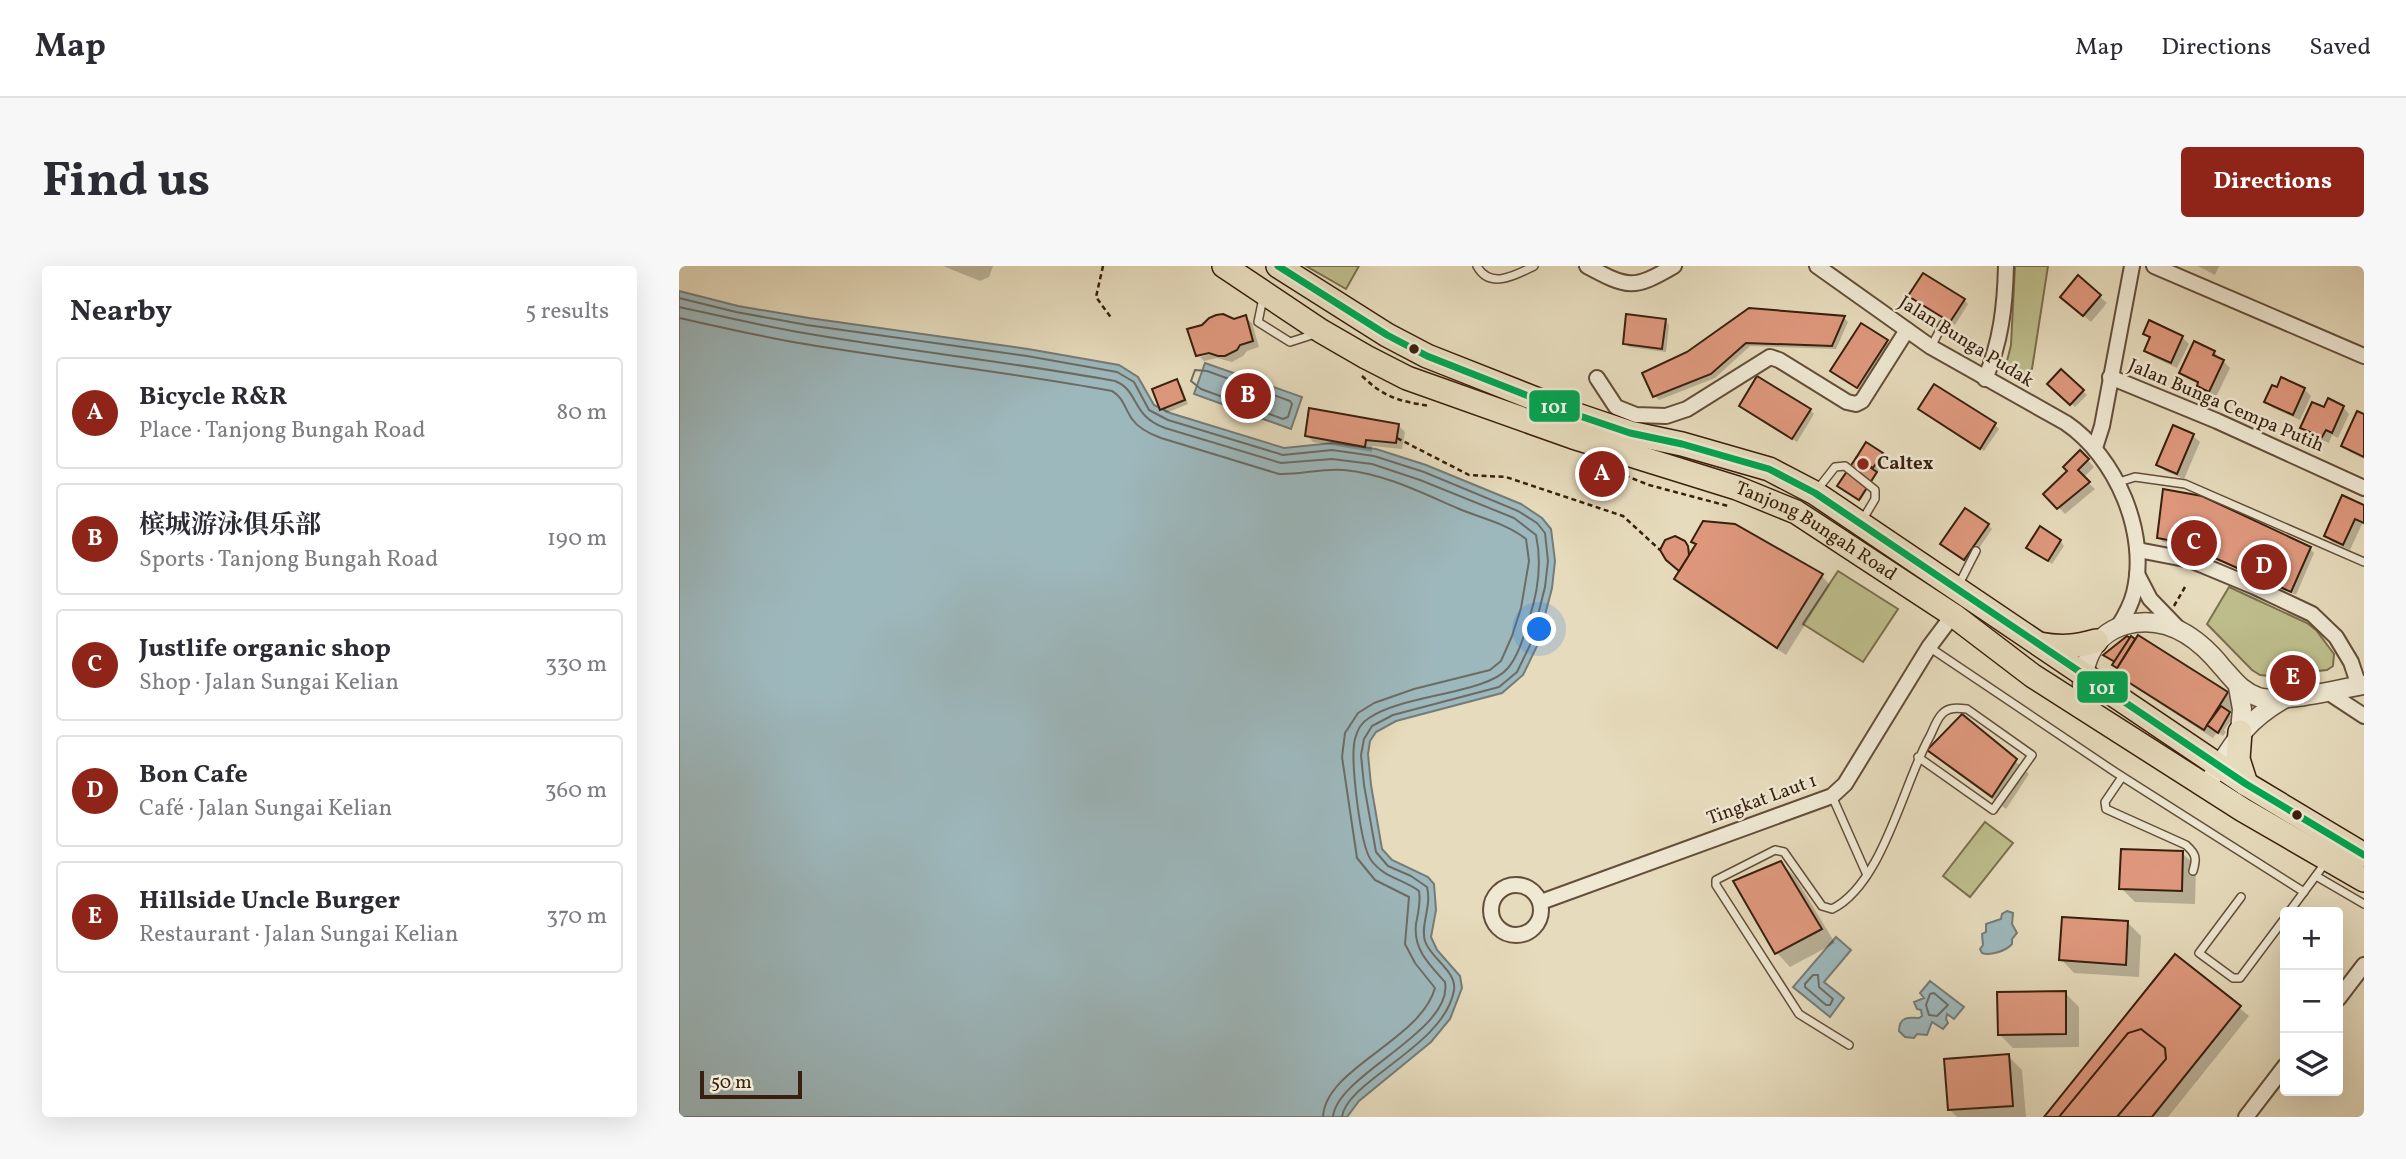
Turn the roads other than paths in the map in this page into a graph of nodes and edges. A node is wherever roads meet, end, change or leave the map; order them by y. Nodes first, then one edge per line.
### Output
1 (1224, 266) edge
2 (1278, 266) edge
3 (1477, 266) edge
4 (1587, 266) edge
5 (1674, 266) edge
6 (1817, 266) edge
7 (2006, 266) edge
8 (2132, 266) edge
9 (2154, 266) edge
10 (1527, 267) edge
11 (1943, 324) dead end
12 (1906, 330) junction
13 (1931, 347) junction
14 (2364, 356) edge
15 (2111, 377) junction
16 (1597, 378) dead end
17 (1985, 379) junction
18 (2095, 449) junction
19 (2116, 483) junction
20 (2364, 488) edge
21 (1815, 493) junction
22 (1860, 524) junction
23 (2138, 550) junction
24 (1976, 551) dead end
25 (2364, 562) edge
26 (2137, 574) junction
27 (1956, 590) junction
28 (1953, 615) junction
29 (2118, 627) junction
30 (2178, 628) junction
31 (2096, 641) junction
32 (2036, 643) junction
33 (1929, 647) junction
34 (2083, 675) junction
35 (2362, 686) edge
36 (2238, 687) junction
37 (2326, 691) junction
38 (2284, 699) junction
39 (2088, 710) junction
40 (2364, 716) edge
41 (2240, 732) junction
42 (1919, 757) junction
43 (2220, 765) junction
44 (2122, 777) junction
45 (2246, 784) junction
46 (2207, 786) junction
47 (1832, 796) junction
48 (2364, 855) edge
49 (2322, 867) junction
50 (2193, 871) dead end
51 (1867, 875) junction
52 (2364, 880) edge
53 (2304, 892) junction
54 (2241, 897) dead end
55 (1541, 902) dead end
56 (2364, 904) edge
57 (2293, 907) edge
58 (2280, 925) edge
59 (2364, 965) edge
60 (2343, 992) edge
61 (1849, 1045) dead end
62 (2280, 1073) edge
63 (2246, 1117) edge

1 - 28 main road, Tanjong Bungah Road
2 - 21 main road, Tanjong Bungah Road
3 - 10 lane
4 - 5 street
6 - 12 street, Jalan Bunga Pudak
7 - 17 street
8 - 15 street
9 - 14 street
11 - 13 lane
12 - 13 street, Jalan Bunga Pudak
12 - 16 street
13 - 17 street, Jalan Bunga Pudak
15 - 18 street
15 - 20 street, Jalan Bunga Cempa Putih
17 - 18 street, Jalan Bunga Pudak
18 - 19 street, Jalan Bunga Pudak
19 - 23 street, Jalan Bunga Pudak
19 - 25 lane
21 - 22 main road, Tanjong Bungah Road
21 - 22 lane
22 - 27 main road, Tanjong Bungah Road
23 - 26 street, Jalan Bunga Pudak
23 - 35 street
24 - 27 lane
26 - 29 street, Jalan Bunga Pudak
26 - 30 street
27 - 32 main road, Tanjong Bungah Road
28 - 33 street, Tingkat Laut 1
28 - 39 main road, Tanjong Bungah Road
29 - 30 street
29 - 31 street
30 - 36 street
31 - 32 main road
31 - 34 street
32 - 34 main road, Tanjong Bungah Road
33 - 44 lane
33 - 47 street, Tingkat Laut 1
34 - 39 street
34 - 43 main road, Tanjong Bungah Road
35 - 37 street
36 - 38 street
36 - 41 street
37 - 38 street
37 - 40 street
38 - 41 street
39 - 46 main road, Tanjong Bungah Road
41 - 43 street
41 - 45 main road
42 - 42 lane
42 - 51 lane
43 - 45 main road, Tanjong Bungah Road
43 - 46 street
44 - 50 lane
44 - 53 lane
45 - 48 main road, Tanjong Bungah Road
46 - 49 main road, Tanjong Bungah Road
47 - 51 lane
47 - 55 street, Tingkat Laut 1
49 - 52 main road, Tanjong Bungah Road
49 - 53 lane
49 - 56 lane
51 - 61 lane
53 - 57 lane
54 - 58 lane
59 - 60 street
62 - 63 street

